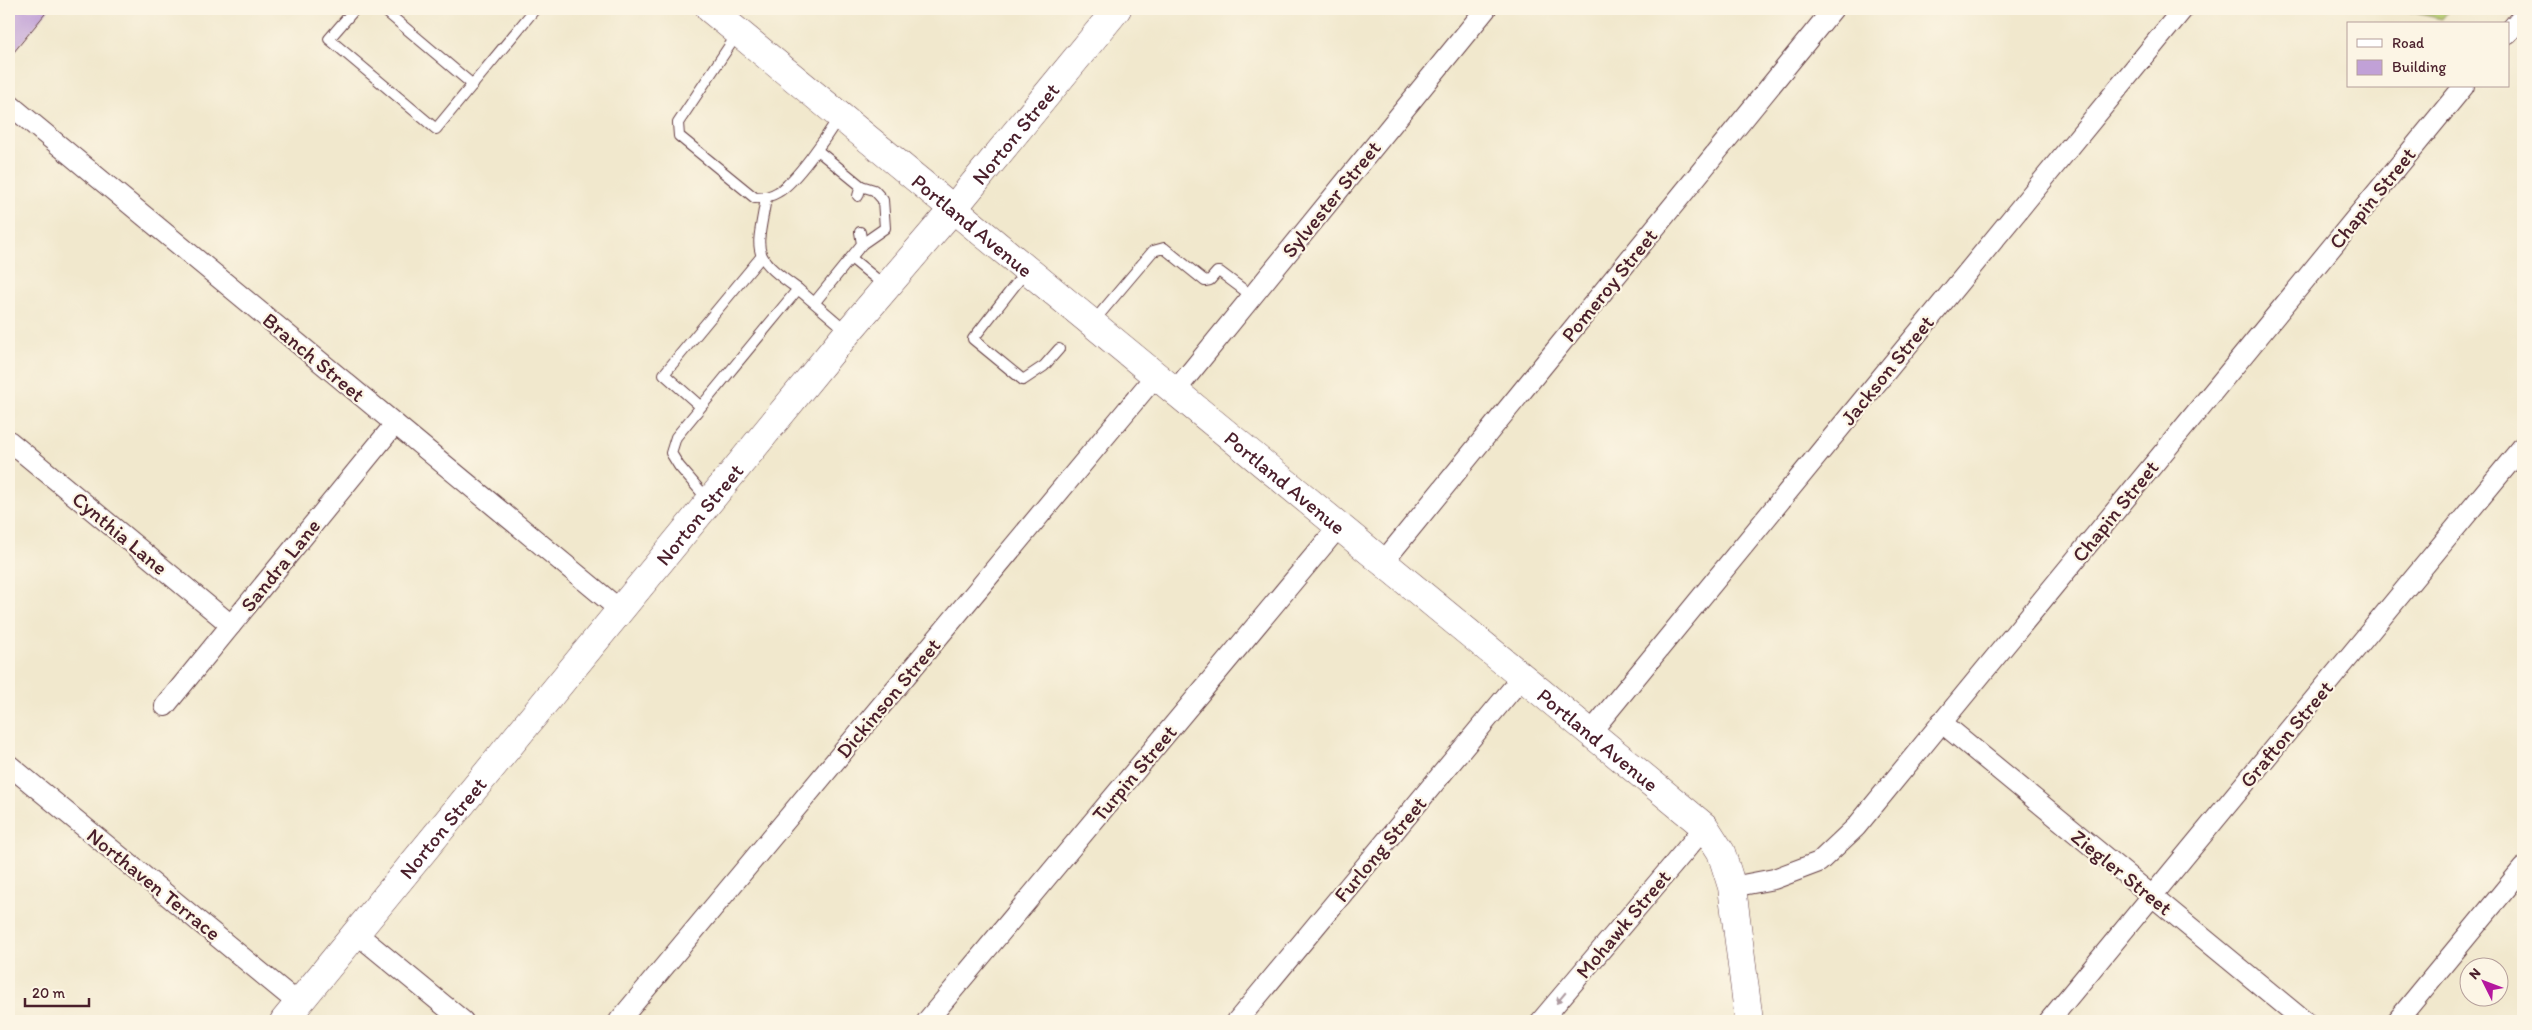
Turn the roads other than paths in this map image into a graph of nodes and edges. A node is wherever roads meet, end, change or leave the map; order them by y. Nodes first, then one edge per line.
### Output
1 (355, 9) edge
2 (383, 9) edge
3 (535, 9) edge
4 (710, 9) edge
5 (1117, 9) edge
6 (1486, 9) edge
7 (1834, 9) edge
8 (2183, 9) edge
9 (2523, 14) edge
10 (2510, 30) edge
11 (739, 32) junction
12 (473, 84) junction
13 (2462, 88) edge
14 (9, 104) edge
15 (840, 116) junction
16 (817, 150) junction
17 (766, 198) junction
18 (953, 209) junction
19 (860, 232) dead end
20 (862, 244) junction
21 (761, 257) junction
22 (851, 258) junction
23 (1027, 270) junction
24 (886, 287) junction
25 (798, 289) junction
26 (1252, 296) junction
27 (815, 302) junction
28 (1093, 322) junction
29 (848, 332) junction
30 (1059, 349) dead end
31 (1166, 382) junction
32 (700, 406) junction
33 (395, 424) junction
34 (9, 441) edge
35 (2523, 446) edge
36 (710, 502) junction
37 (1340, 525) junction
38 (1384, 561) junction
39 (620, 610) junction
40 (231, 625) junction
41 (1523, 676) junction
42 (165, 706) dead end
43 (1941, 722) junction
44 (1591, 732) junction
45 (9, 765) edge
46 (1705, 827) junction
47 (2523, 868) edge
48 (1732, 887) junction
49 (2152, 896) junction
50 (356, 933) junction
51 (291, 1012) edge
52 (463, 1021) edge
53 (620, 1021) edge
54 (927, 1021) edge
55 (1237, 1021) edge
56 (1541, 1021) edge
57 (1749, 1021) edge
58 (2049, 1021) edge
59 (2304, 1021) edge
60 (2397, 1021) edge

1 - 12 lane
2 - 12 lane
3 - 12 lane
4 - 11 main road, Portland Avenue
5 - 18 main road, Norton Street
6 - 26 street, Sylvester Street
7 - 38 street, Pomeroy Street
8 - 44 street, Jackson Street
9 - 10 street
11 - 15 main road, Portland Avenue
11 - 17 lane
13 - 43 street, Chapin Street
14 - 33 street, Branch Street
15 - 16 lane
15 - 18 main road, Portland Avenue
16 - 17 lane
16 - 20 lane
17 - 21 lane
18 - 23 main road, Portland Avenue
18 - 24 main road, Norton Street
19 - 20 lane
20 - 22 lane
21 - 25 lane
21 - 32 lane
22 - 24 lane
22 - 27 lane
23 - 28 main road, Portland Avenue
23 - 30 lane
24 - 29 main road, Norton Street
25 - 27 lane
25 - 32 lane
26 - 28 lane
26 - 31 street, Sylvester Street
27 - 29 lane
28 - 31 main road, Portland Avenue
29 - 36 main road, Norton Street
31 - 37 main road, Portland Avenue
31 - 53 street, Dickinson Street
32 - 36 lane
33 - 39 street, Branch Street
33 - 40 street, Sandra Lane
34 - 40 street, Cynthia Lane
35 - 49 street, Grafton Street
36 - 39 main road, Norton Street
37 - 38 main road, Portland Avenue
37 - 54 street, Turpin Street
38 - 41 main road, Portland Avenue
39 - 50 main road, Norton Street
40 - 42 street, Sandra Lane
41 - 44 main road, Portland Avenue
41 - 55 street, Furlong Street
43 - 48 street, Chapin Street
43 - 49 street, Ziegler Street
44 - 46 main road, Portland Avenue
45 - 51 street, Northaven Terrace
46 - 48 main road, Portland Avenue
46 -> 56 street, Mohawk Street
47 - 60 street
48 - 57 main road, Portland Avenue
49 - 58 street, Grafton Street
49 - 59 street, Ziegler Street
50 - 51 main road, Norton Street
50 - 52 street

